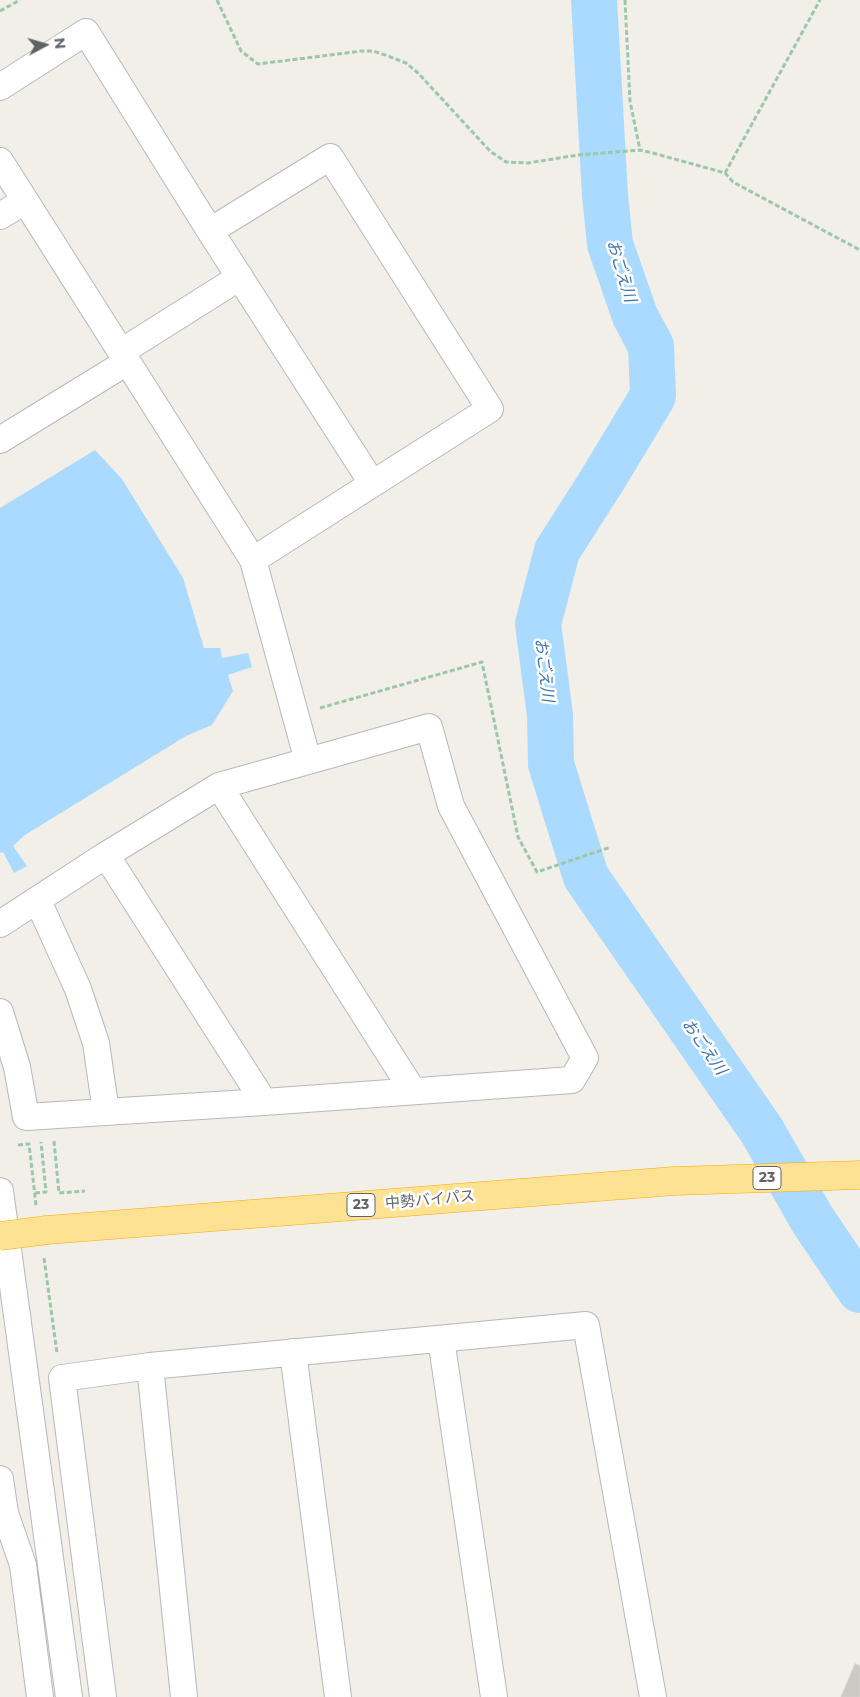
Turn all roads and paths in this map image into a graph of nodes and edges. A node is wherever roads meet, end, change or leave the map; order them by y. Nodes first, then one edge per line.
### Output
1 (20, 0) edge
2 (217, 0) edge
3 (625, 0) edge
4 (820, 0) edge
5 (0, 11) edge
6 (0, 87) edge
7 (640, 150) junction
8 (0, 161) edge
9 (725, 173) junction
10 (25, 201) junction
11 (0, 216) edge
12 (210, 231) junction
13 (860, 250) edge
14 (240, 277) junction
15 (124, 357) junction
16 (0, 440) edge
17 (372, 483) junction
18 (253, 560) junction
19 (308, 761) junction
20 (219, 786) junction
21 (611, 847) dead end
22 (106, 855) junction
23 (538, 872) dead end
24 (38, 901) junction
25 (0, 924) edge
26 (0, 1012) edge
27 (413, 1091) junction
28 (264, 1102) junction
29 (106, 1112) junction
30 (54, 1141) dead end
31 (40, 1142) dead end
32 (29, 1144) dead end
33 (860, 1175) edge
34 (0, 1191) edge
35 (85, 1192) dead end
36 (0, 1236) edge
37 (51, 1306) dead end
38 (442, 1339) junction
39 (293, 1352) junction
40 (150, 1366) junction
41 (62, 1378) junction
42 (0, 1480) edge
43 (40, 1697) edge
44 (70, 1697) edge
45 (103, 1697) edge
46 (184, 1697) edge
47 (338, 1697) edge
48 (494, 1697) edge
49 (653, 1697) edge

1 - 5 path
2 - 7 path
3 - 7 path
4 - 9 path
6 - 12 street
7 - 9 path
8 - 10 street
9 - 13 path
10 - 11 street
10 - 15 street
12 - 14 street
12 - 17 street
14 - 15 street
14 - 17 street
15 - 16 street
15 - 18 street
17 - 18 street
18 - 19 street
19 - 20 street
19 - 27 street
20 - 22 street
20 - 27 street
21 - 23 path
22 - 24 street
22 - 28 street
24 - 25 street
24 - 29 street
26 - 29 street
27 - 28 street
28 - 29 street
30 - 35 path
31 - 32 path
33 - 36 highway, 中勢バイパス / 23, bridge
34 - 44 street
37 - 41 path
38 - 39 street
38 - 48 street
38 - 49 street
39 - 40 street
39 - 47 street
40 - 41 street
40 - 46 street
41 - 45 street
42 - 43 street

